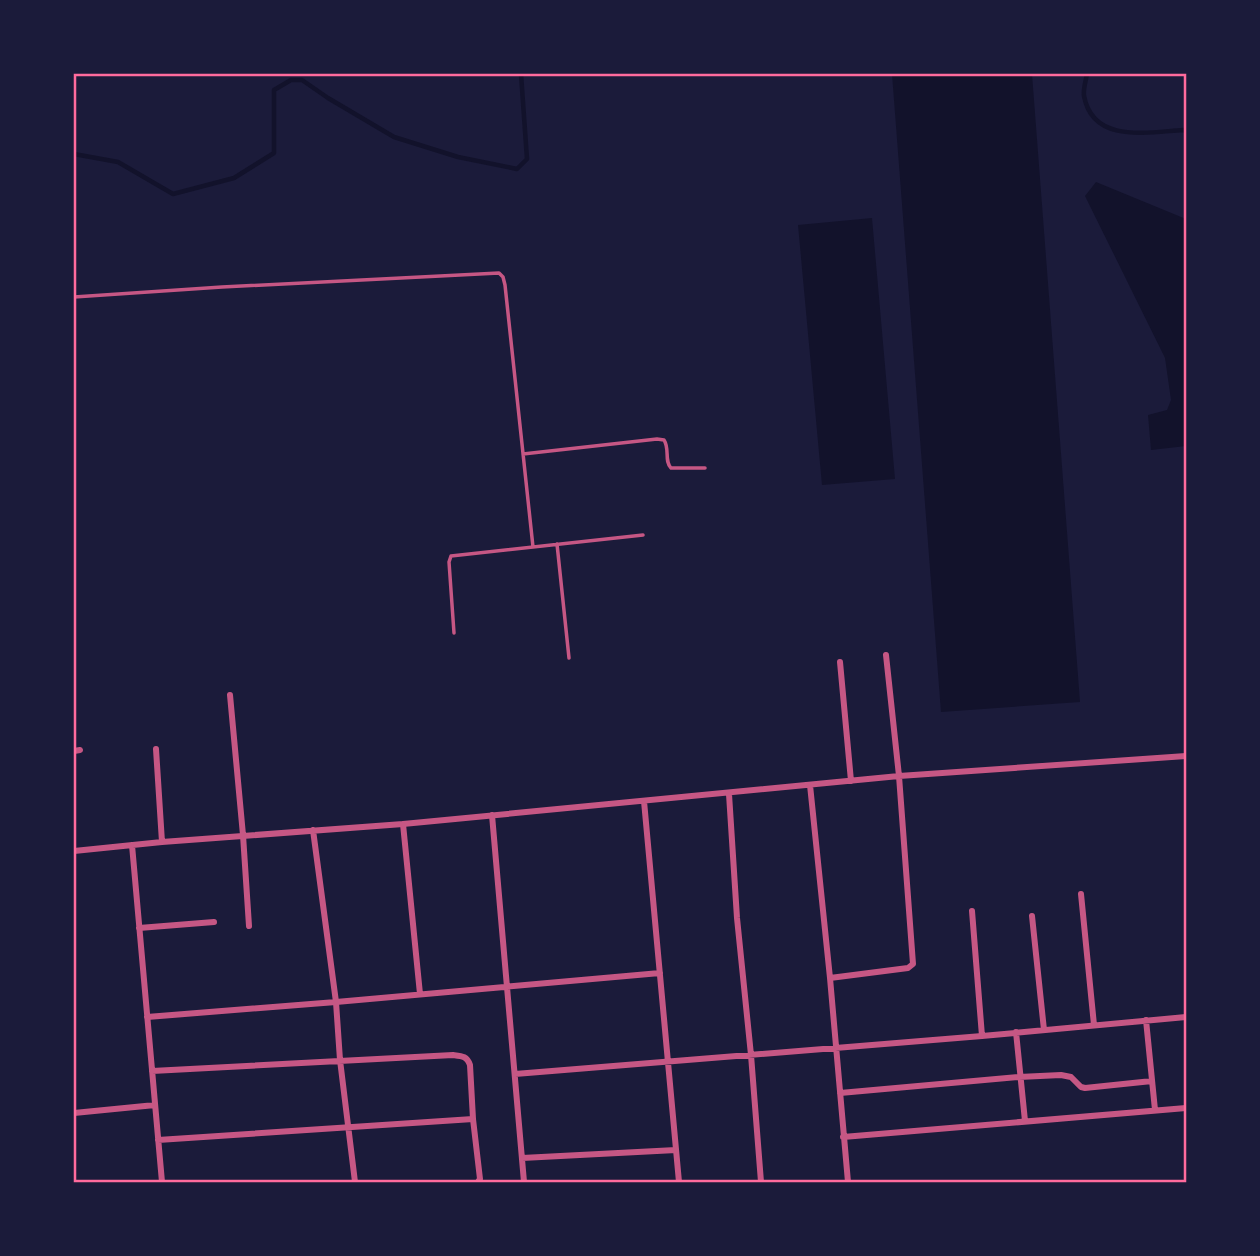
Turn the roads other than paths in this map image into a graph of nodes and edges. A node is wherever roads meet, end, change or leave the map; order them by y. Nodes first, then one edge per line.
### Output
1 (74, 297) edge
2 (523, 454) junction
3 (705, 468) dead end
4 (643, 535) dead end
5 (557, 544) junction
6 (533, 547) junction
7 (454, 633) dead end
8 (886, 655) dead end
9 (569, 658) dead end
10 (840, 662) dead end
11 (230, 695) dead end
12 (156, 749) dead end
13 (1186, 756) edge
14 (899, 776) junction
15 (851, 781) junction
16 (810, 785) junction
17 (729, 793) junction
18 (644, 801) junction
19 (492, 815) junction
20 (403, 824) junction
21 (313, 830) junction
22 (243, 835) junction
23 (162, 842) junction
24 (132, 845) junction
25 (74, 850) edge
26 (1081, 894) dead end
27 (972, 911) dead end
28 (1032, 916) dead end
29 (214, 922) dead end
30 (249, 926) dead end
31 (139, 928) junction
32 (660, 973) junction
33 (830, 978) junction
34 (507, 987) junction
35 (420, 994) junction
36 (336, 1002) junction
37 (147, 1017) junction
38 (1186, 1017) edge
39 (1146, 1020) junction
40 (1094, 1025) junction
41 (1044, 1030) junction
42 (1016, 1032) junction
43 (982, 1036) junction
44 (836, 1048) junction
45 (751, 1055) junction
46 (340, 1060) junction
47 (668, 1063) junction
48 (152, 1071) junction
49 (515, 1074) junction
50 (1019, 1077) junction
51 (1152, 1081) junction
52 (840, 1093) junction
53 (155, 1105) junction
54 (1186, 1108) edge
55 (1155, 1110) junction
56 (74, 1113) edge
57 (473, 1119) junction
58 (1025, 1121) junction
59 (349, 1127) junction
60 (843, 1137) junction
61 (158, 1140) junction
62 (676, 1150) junction
63 (522, 1158) junction
64 (162, 1182) edge
65 (355, 1182) edge
66 (478, 1182) edge
67 (524, 1182) edge
68 (679, 1182) edge
69 (761, 1182) edge
70 (848, 1182) edge

1 - 2 lane
2 - 3 lane
2 - 6 lane
4 - 5 lane
5 - 6 lane
5 - 9 lane
6 - 7 lane
8 - 14 street
10 - 15 street
11 - 22 street
12 - 23 street
13 - 14 street
14 - 15 street
14 - 33 street
15 - 16 street
16 - 17 street
16 - 33 street
17 - 18 street
17 - 45 street
18 - 19 street
18 - 32 street
19 - 20 street
19 - 34 street
20 - 21 street
20 - 35 street
21 - 22 street
21 - 36 street
22 - 23 street
22 - 30 street
23 - 24 street
24 - 25 street
24 - 31 street
26 - 40 street
27 - 43 street
28 - 41 street
29 - 31 street
31 - 37 street
32 - 34 street
32 - 47 street
33 - 44 street
34 - 35 street
34 - 49 street
35 - 36 street
36 - 37 street
36 - 46 street
37 - 48 street
38 - 39 street
39 - 40 street
39 - 51 street
40 - 41 street
41 - 42 street
42 - 43 street
42 - 50 street
43 - 44 street
44 - 45 street
44 - 52 street
45 - 47 street
45 - 69 street
46 - 48 street
46 - 57 street
46 - 59 street
47 - 49 street
47 - 62 street
48 - 53 street
49 - 63 street
50 - 51 street
50 - 52 street
50 - 58 street
51 - 55 street
52 - 60 street
53 - 56 street
53 - 61 street
54 - 55 street
55 - 58 street
57 - 59 street
57 - 66 street
58 - 60 street
59 - 61 street
59 - 65 street
60 - 70 street
61 - 64 street
62 - 63 street
62 - 68 street
63 - 67 street

